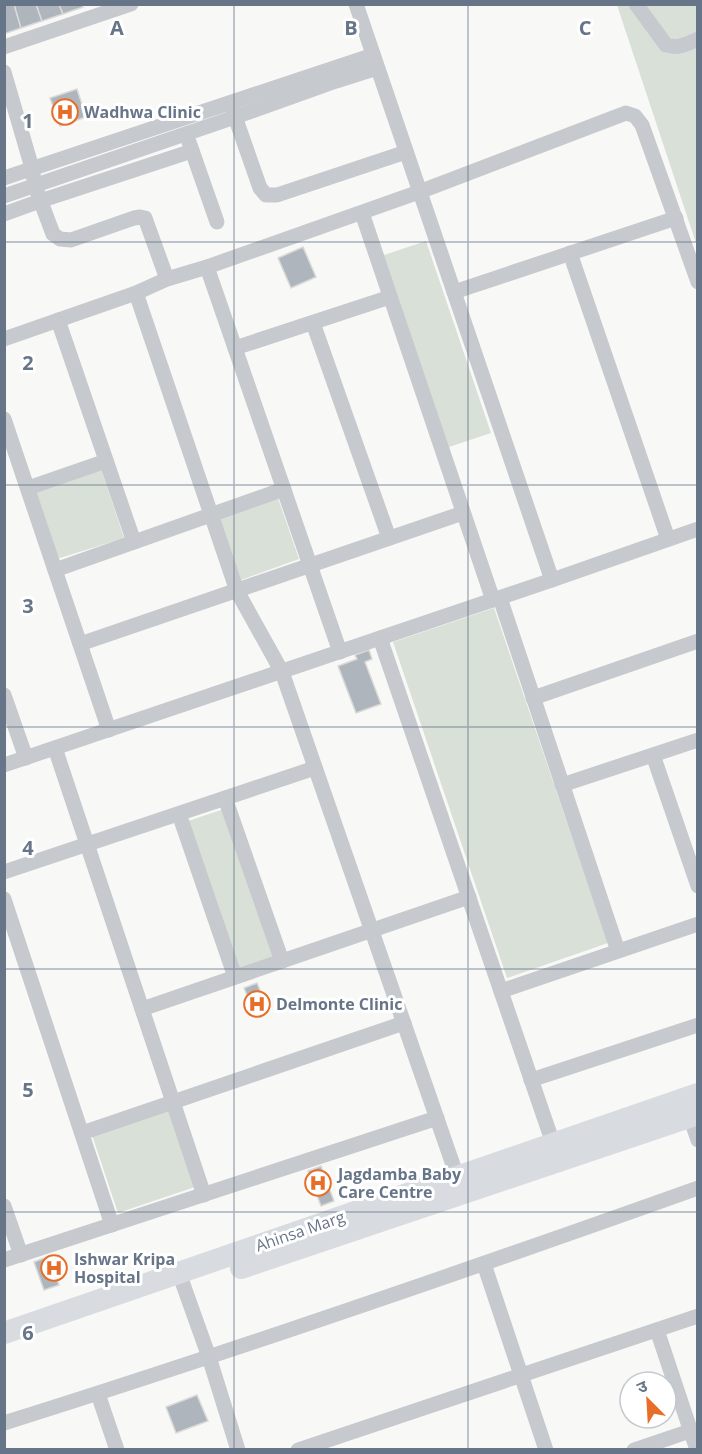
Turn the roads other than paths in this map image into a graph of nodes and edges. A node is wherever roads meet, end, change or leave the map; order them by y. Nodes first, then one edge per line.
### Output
1 (131, 4) edge
2 (356, 4) edge
3 (636, 4) edge
4 (698, 39) edge
5 (4, 47) edge
6 (375, 62) junction
7 (4, 72) edge
8 (233, 110) junction
9 (186, 134) junction
10 (192, 151) junction
11 (406, 152) junction
12 (32, 168) junction
13 (4, 177) edge
14 (35, 186) junction
15 (419, 192) junction
16 (4, 196) edge
17 (40, 201) junction
18 (362, 213) junction
19 (4, 214) edge
20 (676, 218) junction
21 (218, 222) dead end
22 (570, 253) junction
23 (207, 267) junction
24 (167, 279) junction
25 (698, 282) edge
26 (454, 291) junction
27 (135, 293) junction
28 (390, 297) junction
29 (58, 320) junction
30 (313, 322) junction
31 (4, 339) edge
32 (235, 348) junction
33 (4, 419) edge
34 (106, 461) junction
35 (28, 488) junction
36 (284, 489) junction
37 (463, 513) junction
38 (211, 515) junction
39 (698, 529) edge
40 (388, 538) junction
41 (668, 539) junction
42 (134, 542) junction
43 (310, 565) junction
44 (55, 570) junction
45 (552, 580) junction
46 (237, 591) junction
47 (496, 599) junction
48 (381, 638) junction
49 (698, 641) edge
50 (80, 644) junction
51 (340, 652) junction
52 (282, 672) junction
53 (4, 695) edge
54 (533, 698) junction
55 (109, 730) junction
56 (698, 740) edge
57 (55, 748) junction
58 (653, 755) junction
59 (26, 758) junction
60 (4, 765) edge
61 (315, 768) junction
62 (562, 785) junction
63 (225, 798) junction
64 (178, 814) junction
65 (87, 844) junction
66 (4, 872) edge
67 (698, 886) edge
68 (469, 897) junction
69 (4, 899) edge
70 (698, 924) edge
71 (372, 930) junction
72 (618, 951) junction
73 (282, 961) junction
74 (235, 977) junction
75 (501, 991) junction
76 (142, 1009) junction
77 (404, 1023) junction
78 (698, 1025) edge
79 (531, 1080) junction
80 (173, 1102) junction
81 (692, 1106) edge
82 (437, 1118) junction
83 (82, 1133) junction
84 (698, 1140) edge
85 (556, 1152) junction
86 (460, 1185) junction
87 (698, 1188) edge
88 (204, 1195) junction
89 (4, 1206) edge
90 (112, 1225) junction
91 (21, 1255) junction
92 (4, 1260) edge
93 (484, 1264) junction
94 (182, 1280) junction
95 (698, 1316) edge
96 (657, 1330) junction
97 (4, 1333) edge
98 (4, 1348) edge
99 (208, 1357) junction
100 (522, 1376) junction
101 (98, 1394) junction
102 (4, 1423) edge
103 (690, 1431) junction
104 (117, 1449) edge
105 (238, 1449) edge
106 (298, 1449) edge
107 (546, 1449) edge
108 (634, 1449) edge
109 (697, 1449) edge

1 - 5 street
2 - 6 street
3 - 4 street
6 - 8 street
6 - 11 street
7 - 12 street
8 - 9 street
8 - 11 street
8 - 12 street
9 - 10 street
9 - 14 street
10 - 17 street
10 - 21 street
11 - 15 street
12 - 13 street
12 - 14 street
14 - 16 street
14 - 17 street
15 - 18 street
15 - 20 street
15 - 26 street
17 - 19 street
17 - 24 street
18 - 23 street
18 - 28 street
20 - 22 street
20 - 25 street
22 - 26 street
22 - 41 street
23 - 24 street
23 - 32 street
24 - 27 street
26 - 45 street
27 - 29 street
27 - 38 street
28 - 30 street
28 - 37 street
29 - 31 street
29 - 34 street
30 - 32 street
30 - 40 street
32 - 36 street
33 - 35 street
34 - 35 street
34 - 42 street
35 - 44 street
36 - 38 street
36 - 43 street
37 - 40 street
37 - 47 street
38 - 42 street
38 - 46 street
39 - 41 street
40 - 43 street
41 - 45 street
42 - 44 street
43 - 46 street
43 - 51 street
44 - 50 street
45 - 47 street
46 - 50 street
46 - 52 street
47 - 48 street
47 - 54 street
48 - 51 street
48 - 68 street
49 - 54 street
50 - 55 street
51 - 52 street
52 - 55 street
52 - 61 street
53 - 59 street
54 - 62 street
55 - 57 street
56 - 58 street
57 - 59 street
57 - 65 street
58 - 62 street
58 - 67 street
59 - 60 street
61 - 63 street
61 - 71 street
62 - 72 street
63 - 64 street
63 - 73 street
64 - 65 street
64 - 74 street
65 - 66 street
65 - 76 street
68 - 71 street
68 - 75 street
69 - 83 street
70 - 72 street
71 - 73 street
71 - 77 street
72 - 75 street
73 - 74 street
74 - 76 street
75 - 79 street
76 - 80 street
77 - 80 street
77 - 82 street
78 - 79 street
79 - 85 street
80 - 83 street
80 - 88 street
81 - 84 street
81 - 85 highway, Ahinsa Marg
82 - 86 street
82 - 88 street
83 - 90 street
85 - 86 highway, Ahinsa Marg
86 - 94 highway, Ahinsa Marg
87 - 93 street
88 - 90 street
89 - 91 street
90 - 91 street
91 - 92 street
93 - 99 street
93 - 100 street
94 - 97 highway, Ahinsa Marg
94 - 98 highway, Ahinsa Marg
94 - 99 street
95 - 96 street
96 - 100 street
96 - 103 street
99 - 101 street
99 - 105 street
100 - 106 street
100 - 107 street
101 - 102 street
101 - 104 street
103 - 108 street
103 - 109 street

